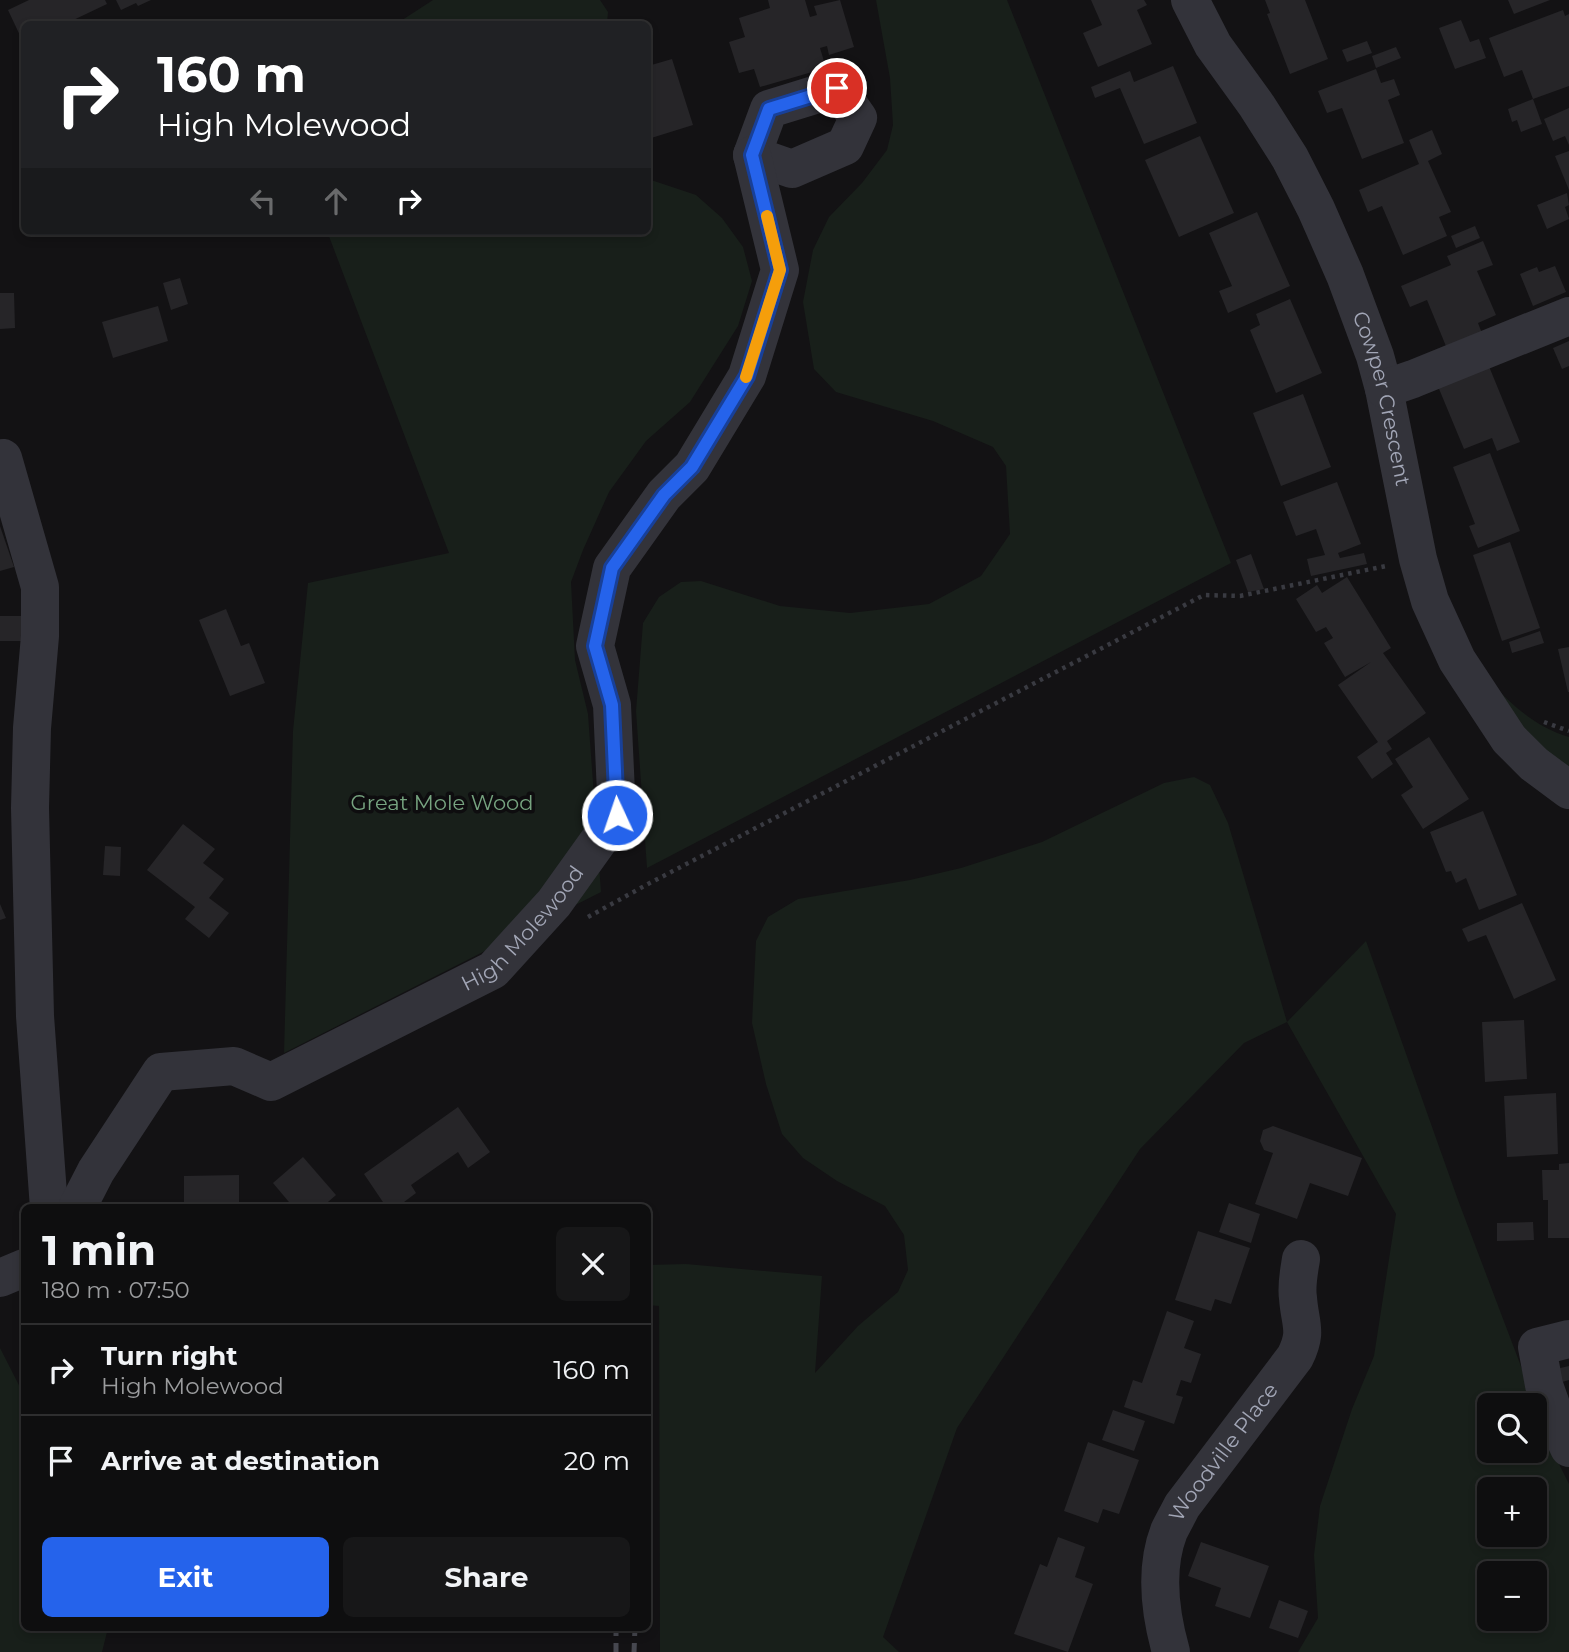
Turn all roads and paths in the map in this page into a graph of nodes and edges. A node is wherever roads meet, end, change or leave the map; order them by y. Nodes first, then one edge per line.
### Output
1 (1190, 0) edge
2 (752, 155) dead end
3 (1569, 316) edge
4 (1384, 389) junction
5 (3, 458) dead end
6 (1418, 559) junction
7 (1569, 790) edge
8 (648, 884) dead end
9 (49, 1204) edge
10 (79, 1204) edge
11 (1301, 1259) dead end
12 (21, 1269) edge
13 (0, 1278) edge
14 (1569, 1339) edge
15 (1569, 1448) edge
16 (1171, 1652) edge

1 - 4 street, Cowper Crescent
2 - 10 street, High Molewood
3 - 4 street
4 - 6 street, Cowper Crescent
5 - 9 street
6 - 7 street, Cowper Crescent
6 - 8 path
11 - 16 street, Woodville Place
12 - 13 street
14 - 15 street

